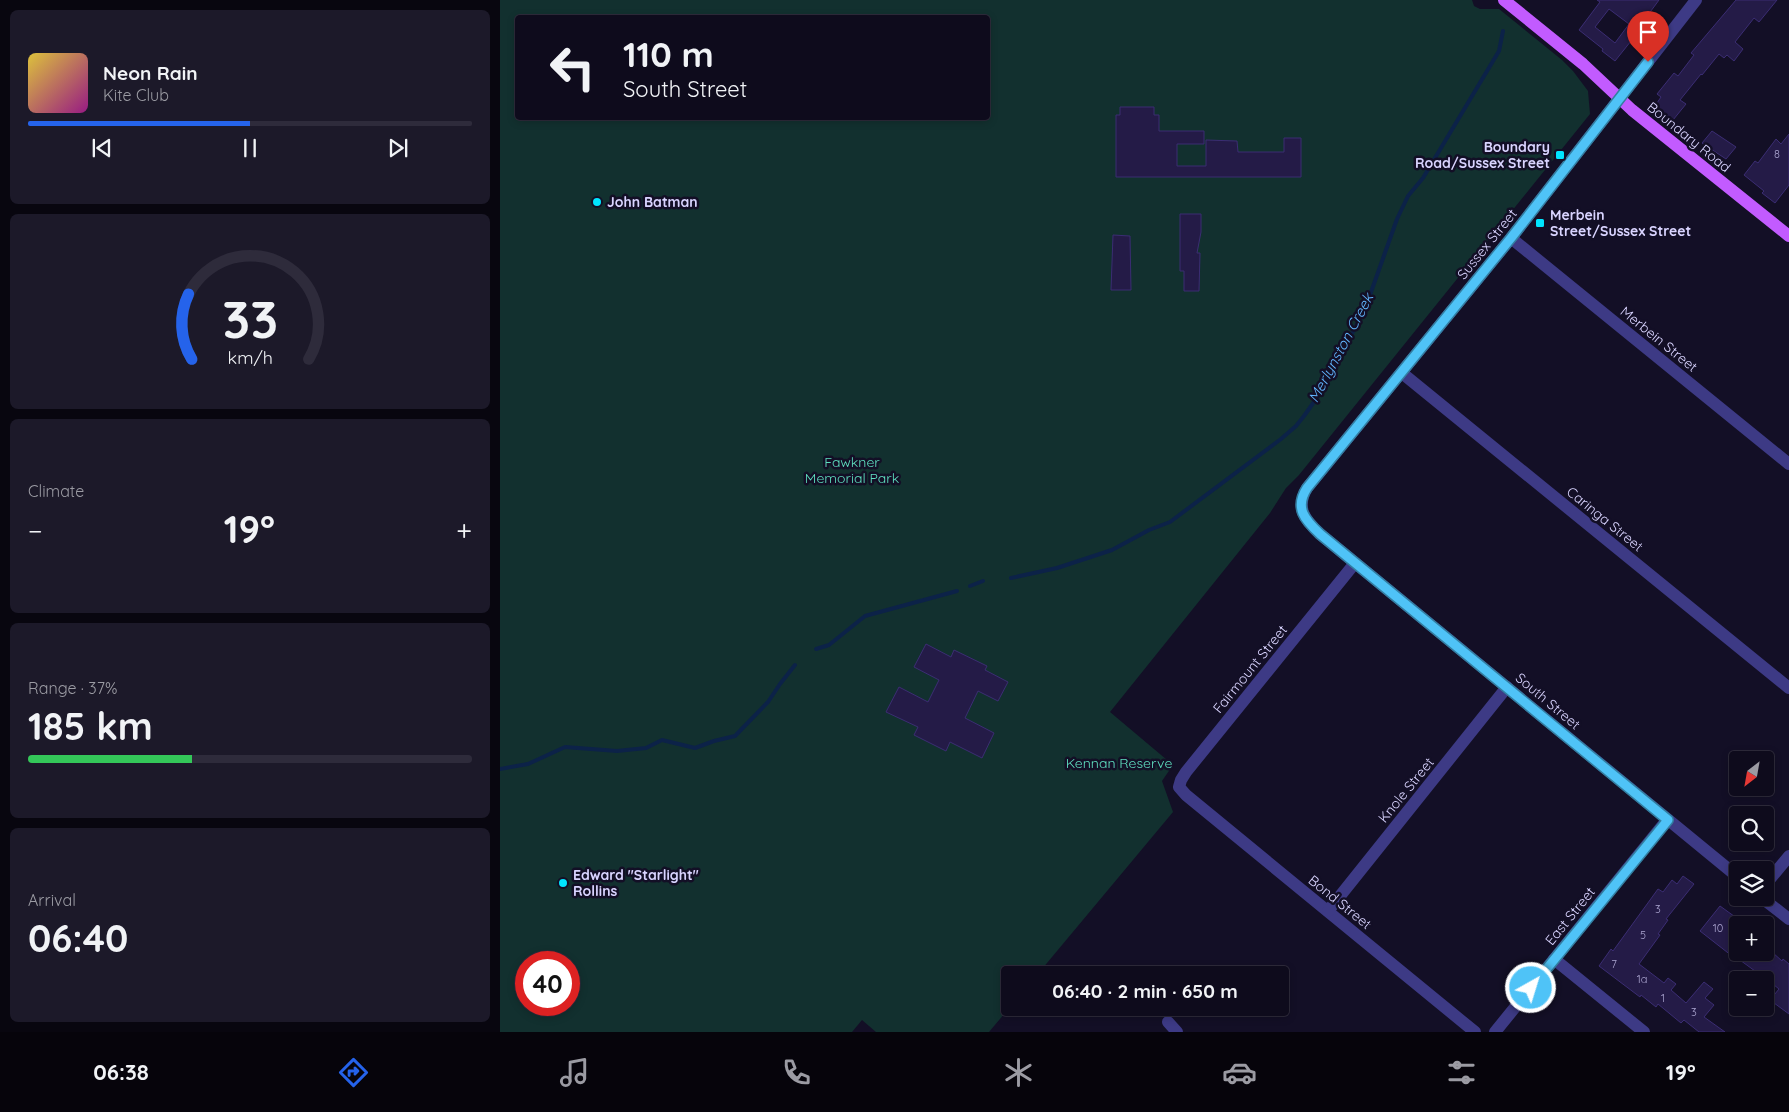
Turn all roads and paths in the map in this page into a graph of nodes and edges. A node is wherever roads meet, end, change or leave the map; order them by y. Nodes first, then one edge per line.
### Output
1 (1504, 0) edge
2 (1696, 0) edge
3 (1619, 98) junction
4 (1788, 234) edge
5 (1511, 238) junction
6 (1402, 373) junction
7 (1789, 464) edge
8 (1301, 505) joint
9 (1355, 563) junction
10 (1507, 687) junction
11 (1789, 688) edge
12 (1186, 795) joint
13 (1668, 820) junction
14 (1789, 856) edge
15 (1729, 870) edge
16 (1774, 874) edge
17 (1772, 906) edge
18 (1328, 912) junction
19 (1789, 920) edge
20 (1554, 959) junction
21 (1168, 1022) dead end
22 (1177, 1032) edge
23 (1475, 1032) edge
24 (1495, 1032) edge
25 (1644, 1032) edge

1 - 3 main road, Boundary Road
2 - 3 street, Sussex Street
3 - 4 main road, Boundary Road
3 - 5 street, Sussex Street
5 - 6 street, Sussex Street
5 - 7 street, Merbein Street
6 - 8 street, Sussex Street
6 - 11 street, Caringa Street
8 - 9 street, South Street
9 - 10 street, South Street
9 - 12 street, Fairmount Street
10 - 13 street, South Street
10 - 18 street, Knole Street
12 - 18 street, Bond Street
13 - 15 street, South Street
13 - 20 street, East Street
14 - 16 street
17 - 19 street
18 - 23 street, Bond Street
20 - 24 street, East Street
20 - 25 street
21 - 22 street

